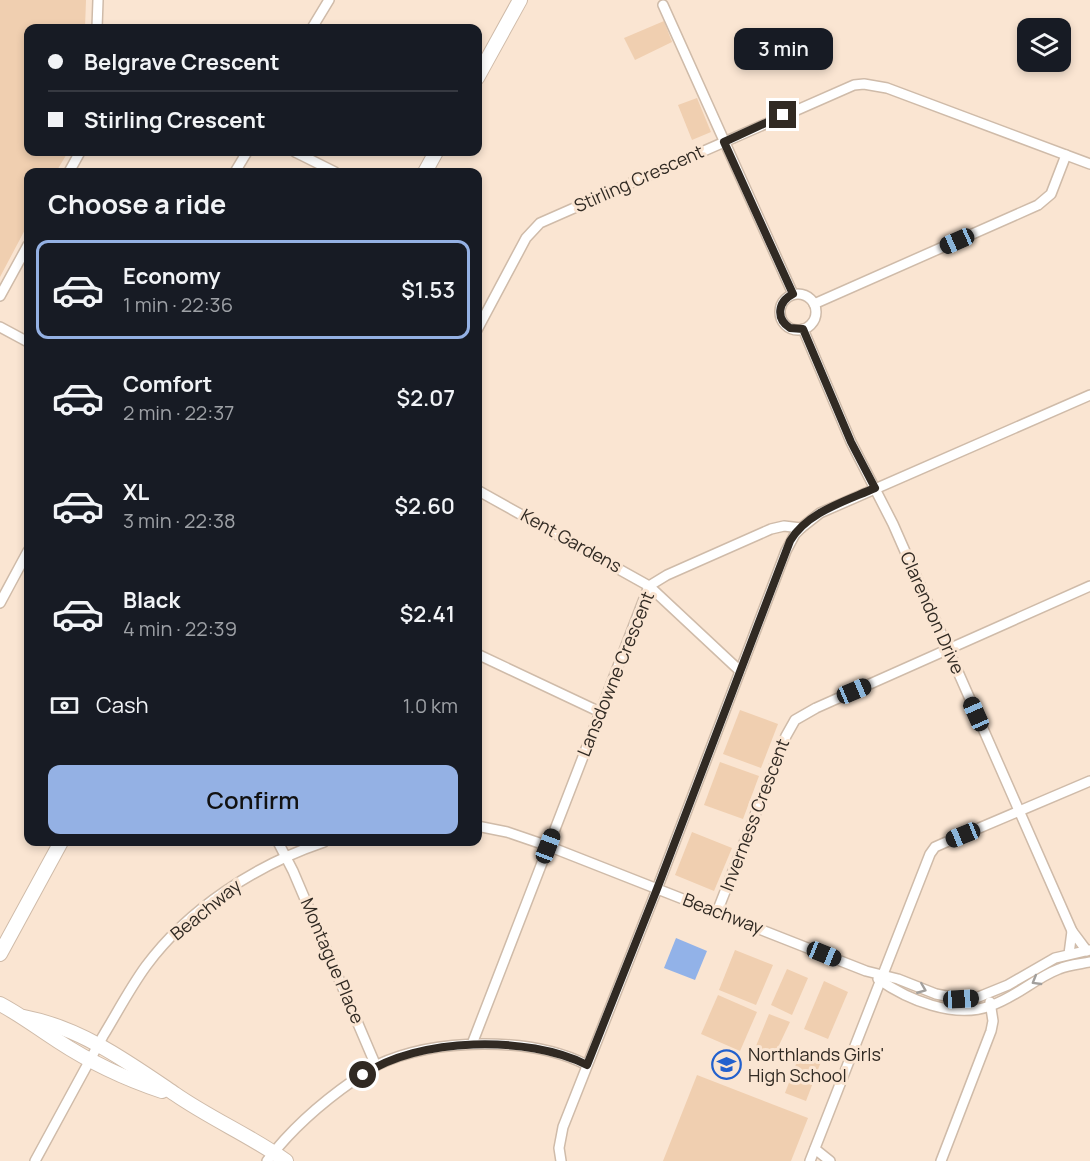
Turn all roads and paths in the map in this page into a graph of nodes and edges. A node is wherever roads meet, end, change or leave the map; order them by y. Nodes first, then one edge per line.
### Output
1 (98, 0) edge
2 (329, 0) edge
3 (520, 0) edge
4 (663, 4) dead end
5 (97, 24) edge
6 (314, 24) edge
7 (482, 69) edge
8 (724, 142) junction
9 (1066, 155) junction
10 (303, 156) edge
11 (1090, 164) edge
12 (327, 168) edge
13 (24, 252) edge
14 (793, 294) junction
15 (0, 296) edge
16 (814, 304) junction
17 (482, 321) edge
18 (0, 327) edge
19 (803, 329) junction
20 (24, 340) edge
21 (1090, 394) edge
22 (875, 488) junction
23 (482, 493) edge
24 (801, 528) junction
25 (24, 558) edge
26 (649, 586) junction
27 (1090, 586) edge
28 (0, 603) edge
29 (948, 650) junction
30 (482, 656) edge
31 (740, 671) junction
32 (600, 712) junction
33 (1090, 781) edge
34 (1019, 812) junction
35 (482, 827) edge
36 (60, 846) edge
37 (280, 846) edge
38 (313, 846) edge
39 (548, 846) junction
40 (286, 856) junction
41 (657, 889) junction
42 (717, 912) junction
43 (1072, 931) junction
44 (1089, 950) edge
45 (0, 954) edge
46 (1069, 954) junction
47 (1090, 962) edge
48 (882, 978) junction
49 (987, 994) junction
50 (0, 998) edge
51 (0, 1004) edge
52 (991, 1006) junction
53 (19, 1014) junction
54 (99, 1044) junction
55 (472, 1044) junction
56 (90, 1060) junction
57 (587, 1065) junction
58 (376, 1066) junction
59 (176, 1095) junction
60 (815, 1149) junction
61 (271, 1157) edge
62 (35, 1161) edge
63 (286, 1161) edge
64 (561, 1161) edge
65 (810, 1161) edge
66 (830, 1161) edge
67 (941, 1161) edge

1 - 5 street
2 - 6 street
3 - 7 main road
4 - 8 street
8 - 9 street, Stirling Crescent
8 - 14 street
8 - 17 street, Stirling Crescent
9 - 11 street, Stirling Crescent
9 - 16 street
10 - 12 street
13 - 15 street
14 - 16 street
14 - 19 street
16 - 19 street
18 - 20 street
19 - 22 street, Clarendon Drive
21 - 22 street
22 - 24 street
22 - 29 street, Clarendon Drive
23 - 26 street, Kent Gardens
24 - 26 street, Lansdowne Crescent
24 - 31 street
25 - 28 street
26 - 31 street, Kent Gardens
26 - 32 street, Lansdowne Crescent
27 - 29 street, Inverness Crescent
29 - 34 street, Clarendon Drive
29 - 42 street, Inverness Crescent
30 - 32 street
31 - 41 street
32 - 39 street, Lansdowne Crescent
33 - 34 street
34 - 43 street, Clarendon Drive
34 - 48 street
35 - 39 street, Beachway
36 - 45 main road
37 - 40 street
38 - 40 street, Beachway
39 - 41 street, Beachway
39 - 55 street, Lansdowne Crescent
40 - 54 street, Beachway
40 - 58 street, Montague Place
41 - 42 street, Beachway
41 - 57 street
42 - 48 street, Beachway
43 - 44 street, Clarendon Drive
43 - 46 street
44 - 46 street, Beachway
46 - 49 street, Beachway
47 -> 52 street, Beachway
48 -> 49 street, Beachway
48 - 52 street, Beachway
48 - 60 street
49 - 52 street
50 - 53 main road
51 - 53 main road
52 - 67 street
53 - 54 main road
53 - 56 main road
54 - 56 street, Beachway
54 - 59 main road
55 - 57 street
55 - 58 street
56 - 59 main road
56 - 62 street, Beachway
57 - 64 street
58 - 61 street
59 - 61 main road
60 - 65 street
60 - 66 street
61 - 63 main road

